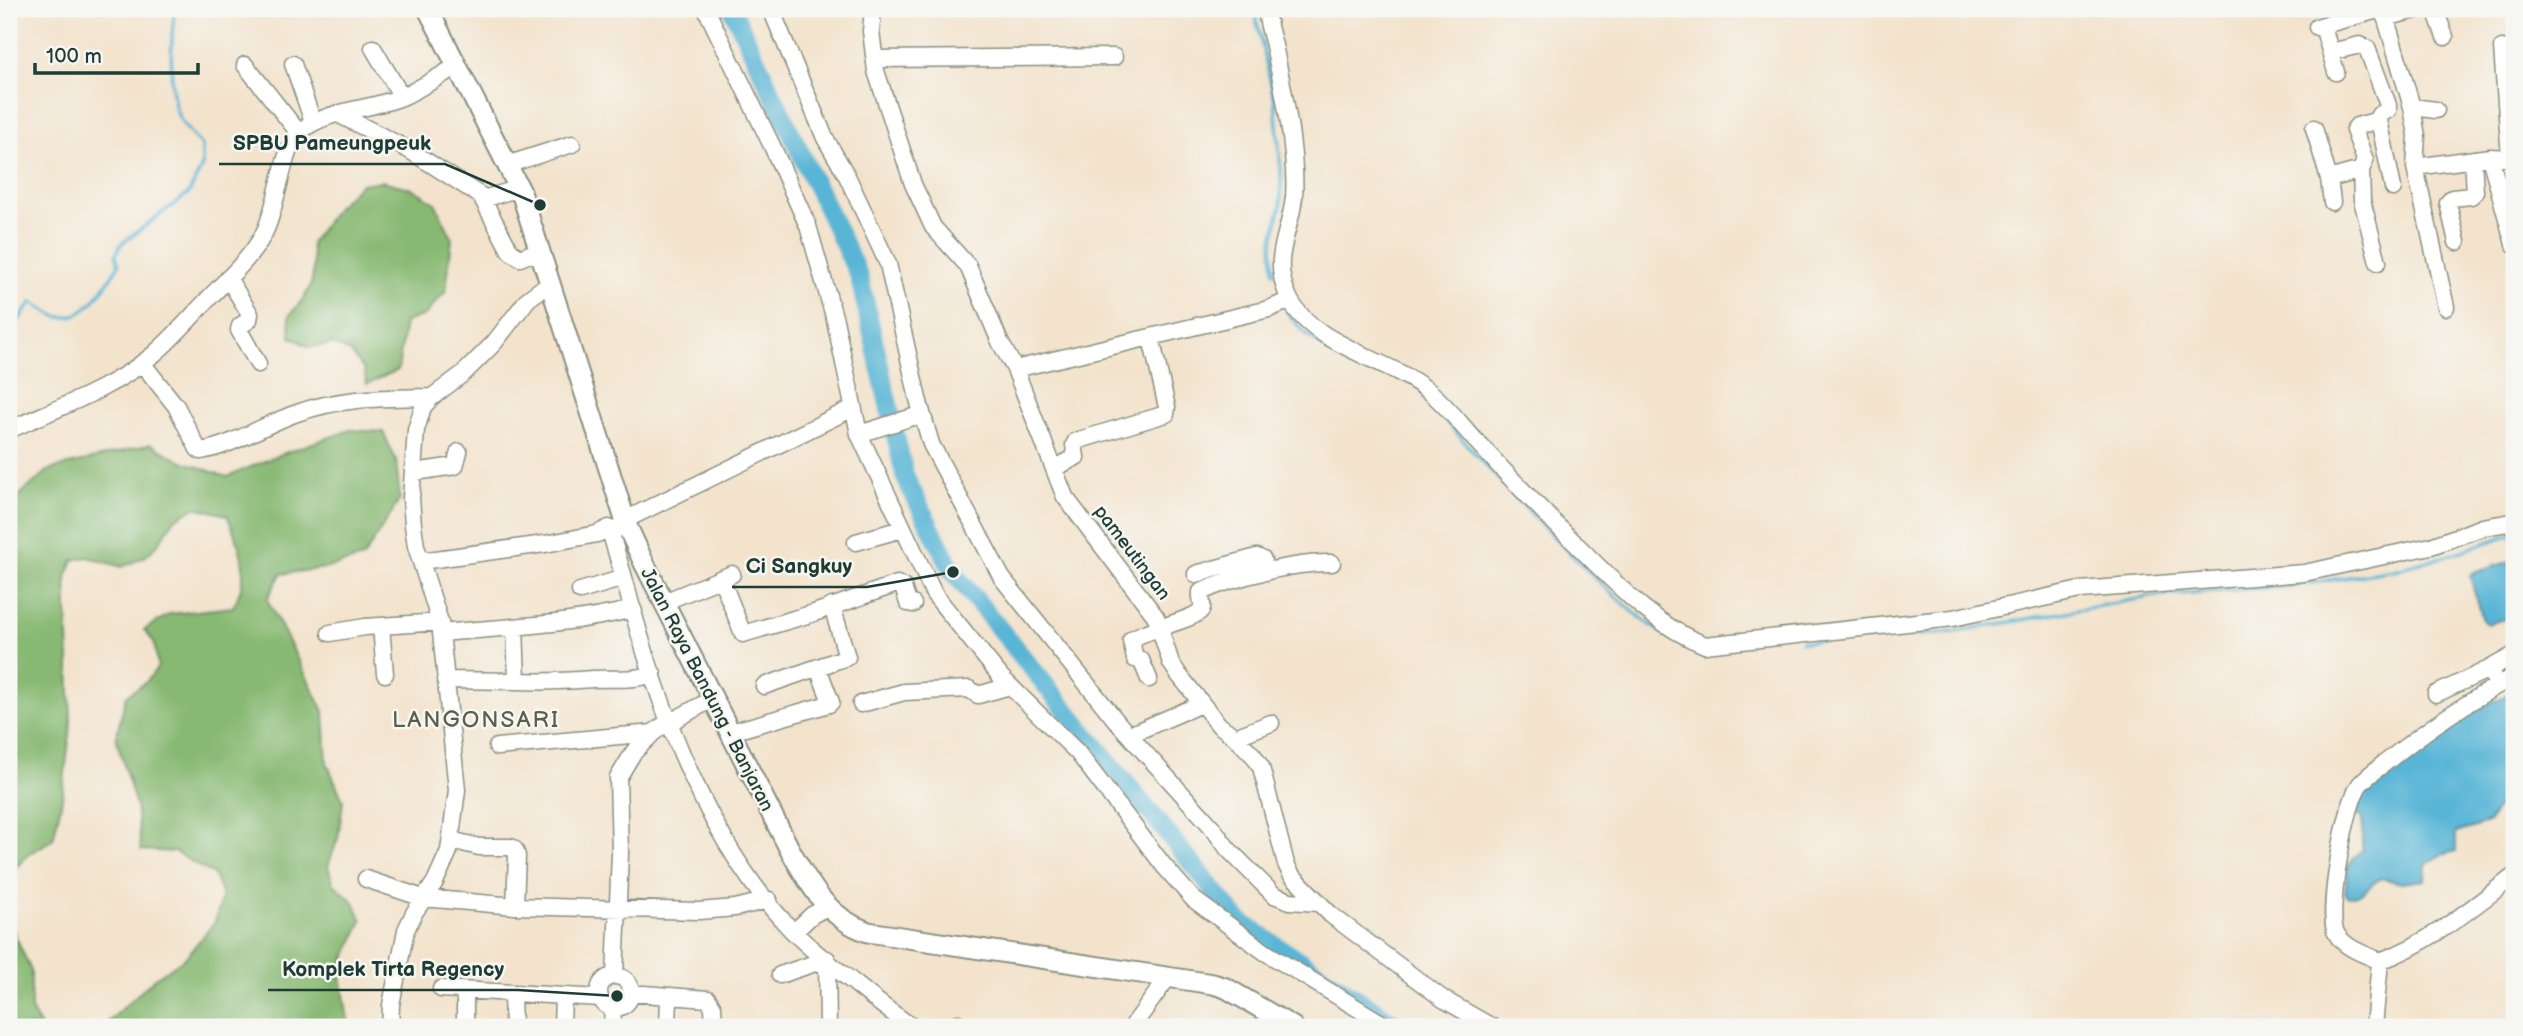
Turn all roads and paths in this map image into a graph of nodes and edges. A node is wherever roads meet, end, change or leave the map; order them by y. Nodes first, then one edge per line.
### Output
1 (428, 9) edge
2 (706, 9) edge
3 (771, 9) edge
4 (873, 9) edge
5 (1266, 9) edge
6 (2419, 9) edge
7 (2435, 9) edge
8 (2383, 12) edge
9 (2445, 37) dead end
10 (373, 48) dead end
11 (2502, 48) dead end
12 (2331, 52) junction
13 (1114, 57) dead end
14 (874, 59) junction
15 (293, 64) dead end
16 (245, 65) dead end
17 (458, 69) junction
18 (2336, 72) dead end
19 (402, 97) junction
20 (2412, 107) junction
21 (2436, 110) dead end
22 (340, 115) junction
23 (2379, 120) junction
24 (313, 122) junction
25 (2314, 128) dead end
26 (299, 133) junction
27 (572, 144) dead end
28 (2490, 157) junction
29 (2512, 158) edge
30 (2473, 159) junction
31 (509, 164) junction
32 (2415, 167) junction
33 (2361, 170) junction
34 (2329, 179) junction
35 (2393, 188) dead end
36 (522, 192) junction
37 (483, 199) junction
38 (2332, 202) dead end
39 (2457, 242) dead end
40 (2514, 244) edge
41 (543, 257) junction
42 (2378, 262) dead end
43 (228, 278) junction
44 (552, 287) junction
45 (1285, 302) junction
46 (2446, 307) dead end
47 (1151, 338) junction
48 (142, 363) junction
49 (258, 364) dead end
50 (1014, 369) junction
51 (432, 397) junction
52 (853, 408) junction
53 (920, 415) junction
54 (9, 430) edge
55 (862, 433) junction
56 (459, 452) dead end
57 (1055, 468) junction
58 (415, 472) junction
59 (2514, 522) edge
60 (621, 526) junction
61 (902, 529) junction
62 (856, 542) dead end
63 (421, 561) junction
64 (1332, 563) dead end
65 (1266, 572) junction
66 (1196, 574) dead end
67 (625, 581) junction
68 (580, 591) dead end
69 (664, 602) junction
70 (913, 604) dead end
71 (832, 606) junction
72 (634, 612) junction
73 (381, 626) junction
74 (1160, 626) junction
75 (440, 627) junction
76 (515, 627) junction
77 (330, 633) dead end
78 (2514, 655) edge
79 (818, 667) junction
80 (2490, 669) junction
81 (386, 674) dead end
82 (2514, 676) edge
83 (653, 677) junction
84 (1149, 679) dead end
85 (445, 680) junction
86 (517, 681) junction
87 (764, 686) dead end
88 (1010, 686) junction
89 (2497, 686) junction
90 (2436, 694) dead end
91 (714, 698) junction
92 (861, 704) dead end
93 (1201, 704) junction
94 (669, 723) junction
95 (1271, 723) dead end
96 (731, 732) junction
97 (653, 733) junction
98 (1129, 736) junction
99 (1236, 737) junction
100 (497, 747) dead end
101 (451, 840) junction
102 (2514, 876) edge
103 (366, 879) dead end
104 (423, 898) junction
105 (1318, 903) junction
106 (769, 904) junction
107 (514, 906) junction
108 (618, 907) junction
109 (827, 907) junction
110 (794, 932) junction
111 (826, 960) junction
112 (2380, 961) junction
113 (780, 975) dead end
114 (615, 976) junction
115 (1169, 976) junction
116 (441, 989) dead end
117 (465, 990) junction
118 (631, 993) junction
119 (512, 994) junction
120 (562, 996) junction
121 (669, 996) junction
122 (606, 1003) junction
123 (390, 1027) edge
124 (465, 1027) edge
125 (513, 1027) edge
126 (562, 1027) edge
127 (613, 1027) edge
128 (668, 1027) edge
129 (715, 1027) edge
130 (828, 1027) edge
131 (913, 1027) edge
132 (1132, 1027) edge
133 (1293, 1027) edge
134 (1388, 1027) edge
135 (1492, 1027) edge
136 (2374, 1027) edge

1 - 17 main road, Jalan Raya Bandung - Banjaran
2 - 52 street
3 - 53 street
4 - 14 street, pameutingan
5 - 45 street
6 - 8 street
7 - 9 street
8 - 12 street
8 - 20 street
10 - 19 street
11 - 29 street
12 - 18 street
12 - 23 street
13 - 14 street
14 - 50 street, pameutingan
15 - 24 street
16 - 26 street
17 - 19 street
17 - 31 main road, Jalan Raya Bandung - Banjaran
19 - 22 street
20 - 21 street
20 - 32 street
22 - 24 street
22 - 37 street
23 - 33 street
23 - 35 street
24 - 26 street
25 - 34 street
26 - 43 street
27 - 31 street
28 - 29 street
28 - 30 street
28 - 40 street
30 - 32 street
30 - 39 street
31 - 36 main road, Jalan Raya Bandung - Banjaran
32 - 46 street
33 - 34 street
33 - 42 street
34 - 38 street
36 - 37 street
36 - 41 main road, Jalan Raya Bandung - Banjaran
37 - 41 street
41 - 44 main road, Jalan Raya Bandung - Banjaran
43 - 48 street
43 - 49 street
44 - 51 street
44 - 60 main road, Jalan Raya Bandung - Banjaran
45 - 47 street
45 - 59 street
47 - 50 street
47 - 57 street
48 - 51 street
48 - 54 street
50 - 57 street, pameutingan
51 - 58 street
52 - 55 street
52 - 60 street
53 - 55 street
53 - 98 street
55 - 61 street
56 - 58 street
57 - 74 street, pameutingan
58 - 63 street
60 - 63 street
60 - 67 street
60 - 69 main road, Jalan Raya Bandung - Banjaran
61 - 62 street
61 - 88 street
63 - 75 street
64 - 65 street
65 - 66 street
65 - 74 street
67 - 68 street
67 - 72 street
69 - 71 street
69 - 91 main road, Jalan Raya Bandung - Banjaran
70 - 71 street
71 - 79 street
72 - 76 street
72 - 83 street
73 - 75 street
73 - 77 street
73 - 81 street
74 - 84 street
74 - 93 street, pameutingan
75 - 76 street
75 - 85 street
76 - 86 street
78 - 80 street
79 - 87 street
79 - 96 street
80 - 89 street
80 - 90 street
82 - 89 street
83 - 86 street
83 - 94 street
85 - 86 street
85 - 101 street
88 - 92 street
88 - 134 street
89 - 112 street
91 - 94 street
91 - 96 main road, Jalan Raya Bandung - Banjaran
93 - 98 street
93 - 99 street, pameutingan
94 - 97 street
94 - 106 street
95 - 99 street
96 - 109 main road, Jalan Raya Bandung - Banjaran
97 - 100 street
97 - 108 street
98 - 105 street
99 - 105 street, pameutingan
101 - 104 street
101 - 107 street
102 - 112 street
103 - 104 street
104 - 107 street
104 - 123 street
105 - 135 street, pameutingan
106 - 108 street
106 - 110 street
107 - 108 street
108 - 114 street
109 - 110 street
109 - 115 main road, Jalan Raya Bandung - Banjaran
110 - 111 street
111 - 113 street
111 - 130 street
111 - 131 street
112 - 136 street
114 - 118 street
114 - 122 street
115 - 132 street
115 - 133 main road, Jalan Raya Bandung - Banjaran
116 - 117 street
117 - 119 street
117 - 124 street
118 - 121 street
118 - 122 street
119 - 120 street
119 - 125 street
120 - 122 street
120 - 126 street
121 - 128 street
121 - 129 street
122 - 127 street

